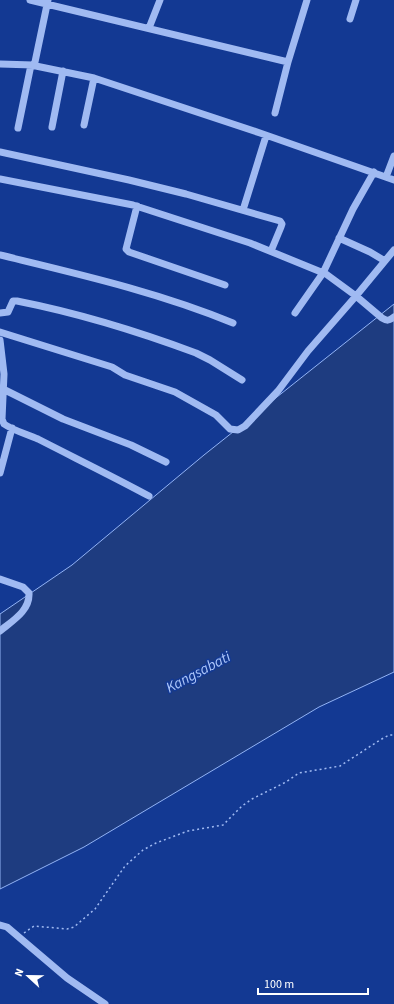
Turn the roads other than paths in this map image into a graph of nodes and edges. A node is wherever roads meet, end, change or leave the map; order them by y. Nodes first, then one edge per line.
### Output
1 (30, 0) edge
2 (160, 0) edge
3 (307, 0) edge
4 (356, 0) edge
5 (47, 2) edge
6 (350, 18) dead end
7 (150, 28) junction
8 (288, 62) junction
9 (0, 64) edge
10 (31, 66) junction
11 (63, 71) junction
12 (94, 78) junction
13 (275, 112) dead end
14 (84, 125) dead end
15 (52, 127) dead end
16 (18, 128) dead end
17 (266, 136) junction
18 (0, 152) edge
19 (394, 156) edge
20 (374, 172) junction
21 (386, 177) junction
22 (0, 179) edge
23 (394, 180) edge
24 (137, 206) junction
25 (243, 210) junction
26 (339, 238) junction
27 (394, 250) edge
28 (271, 251) junction
29 (0, 255) edge
30 (385, 261) junction
31 (323, 272) junction
32 (226, 285) dead end
33 (356, 296) junction
34 (0, 313) edge
35 (295, 313) dead end
36 (394, 317) edge
37 (233, 323) dead end
38 (0, 332) edge
39 (0, 340) edge
40 (242, 380) dead end
41 (5, 390) junction
42 (2, 399) edge
43 (12, 428) junction
44 (166, 462) dead end
45 (0, 473) edge
46 (149, 496) dead end
47 (0, 579) edge
48 (0, 631) edge
49 (0, 924) edge
50 (105, 1004) edge

1 - 5 street
2 - 7 street
3 - 8 street
4 - 6 street
5 - 7 street
5 - 10 street
7 - 8 street
8 - 13 street
9 - 10 street
10 - 11 street
10 - 16 street
11 - 12 street
11 - 15 street
12 - 14 street
12 - 17 street
17 - 20 street
17 - 25 street
18 - 25 street
19 - 21 street
20 - 21 street
20 - 26 street
21 - 23 street
22 - 24 street
24 - 28 street
24 - 32 street
25 - 28 street
26 - 30 street
26 - 31 street
27 - 30 street
28 - 31 street
29 - 37 street
30 - 33 street
31 - 33 street
31 - 35 street
33 - 36 street
33 - 38 street
34 - 40 street
39 - 41 street
41 - 42 street
41 - 44 street
42 - 43 street
43 - 45 street
43 - 46 street
47 - 48 street
49 - 50 street

